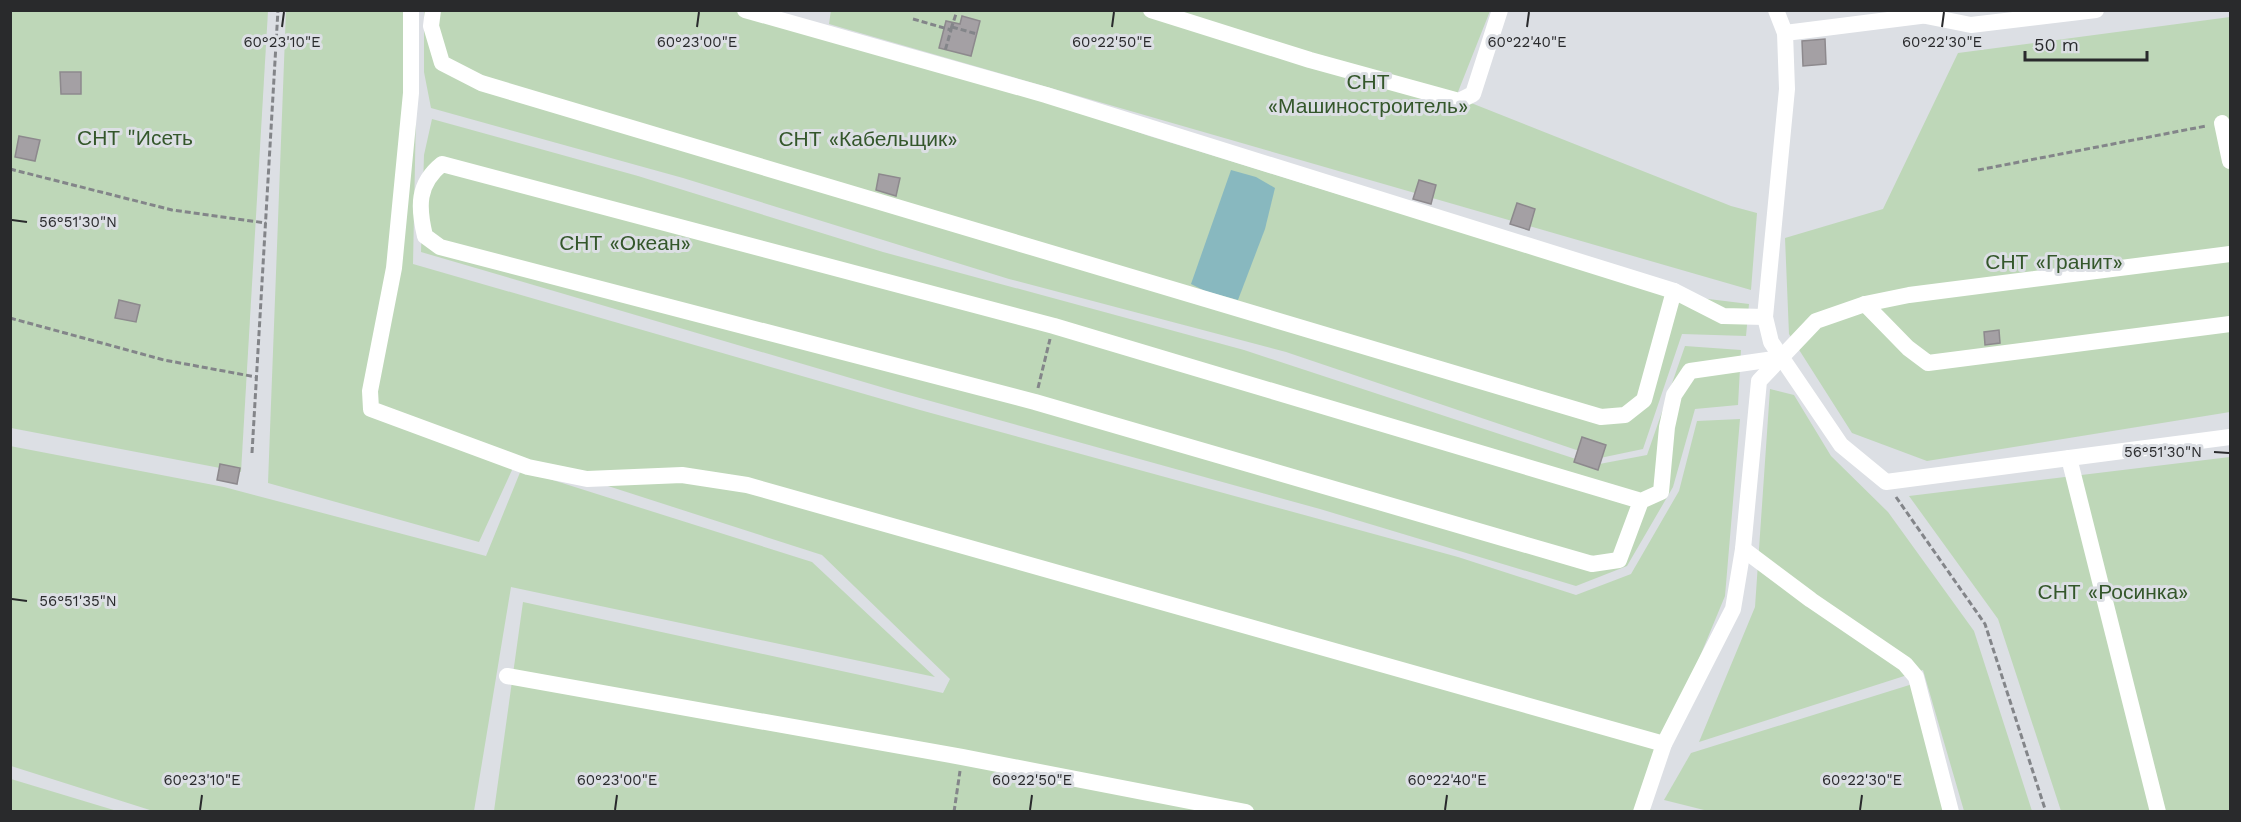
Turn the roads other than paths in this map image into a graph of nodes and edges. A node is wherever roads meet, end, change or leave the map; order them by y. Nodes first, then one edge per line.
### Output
1 (411, 10) edge
2 (433, 10) edge
3 (745, 10) edge
4 (1151, 10) edge
5 (1500, 10) edge
6 (1776, 10) edge
7 (1951, 10) edge
8 (2096, 10) edge
9 (1925, 13) edge
10 (1785, 33) junction
11 (2222, 123) road end
12 (2230, 161) edge
13 (2230, 254) edge
14 (1674, 291) junction
15 (1864, 304) junction
16 (1765, 317) junction
17 (2230, 324) edge
18 (1781, 358) junction
19 (2230, 437) edge
20 (2069, 458) junction
21 (1641, 501) junction
22 (1743, 549) junction
23 (507, 676) dead end
24 (1664, 744) junction
25 (1246, 812) edge
26 (1641, 812) edge
27 (1951, 812) edge
28 (2158, 812) edge

1 - 24 street
2 - 14 street
3 - 14 street
4 - 5 street
6 - 10 street
7 - 9 street
8 - 9 street
9 - 10 street
10 - 16 street
11 - 12 street
13 - 15 street
14 - 16 street
15 - 17 street
15 - 18 street
16 - 18 street
18 - 20 street
18 - 21 street
18 - 22 street
19 - 20 street
20 - 28 street
21 - 21 street
22 - 24 street
22 - 27 street
23 - 25 street
24 - 26 street

